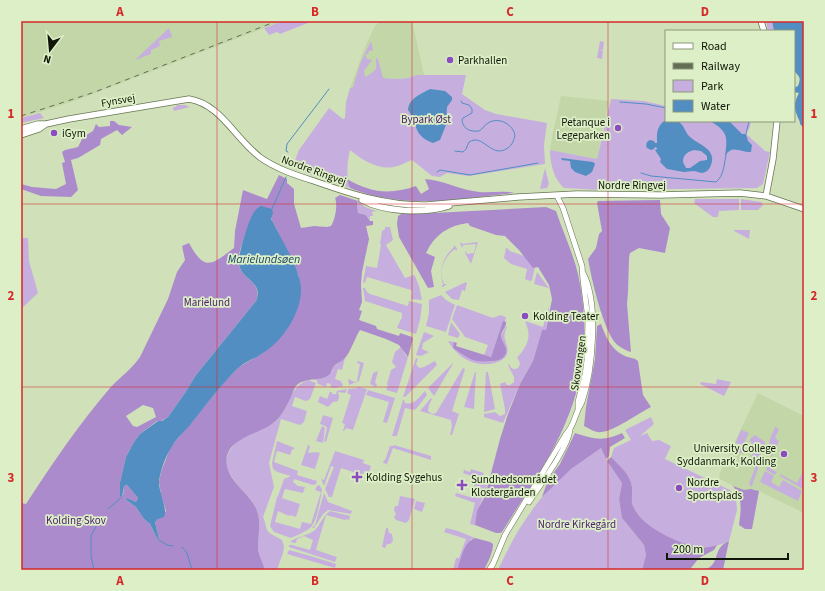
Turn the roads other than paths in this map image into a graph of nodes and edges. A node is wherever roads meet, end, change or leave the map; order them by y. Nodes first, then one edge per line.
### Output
1 (194, 100) joint
2 (777, 122) edge
3 (46, 124) junction
4 (21, 129) edge
5 (21, 135) edge
6 (557, 196) junction
7 (766, 196) junction
8 (804, 209) edge
9 (493, 567) edge
10 (488, 570) edge

1 - 3 main road, Fynsvej
1 - 6 main road, Nordre Ringvej
2 - 7 main road
3 - 4 main road, Fynsvej
3 - 5 main road, Fynsvej
6 - 7 main road, Nordre Ringvej
6 - 9 street, Skovvangen
7 - 8 main road, Nordre Ringvej
9 - 10 street, Skovvangen

